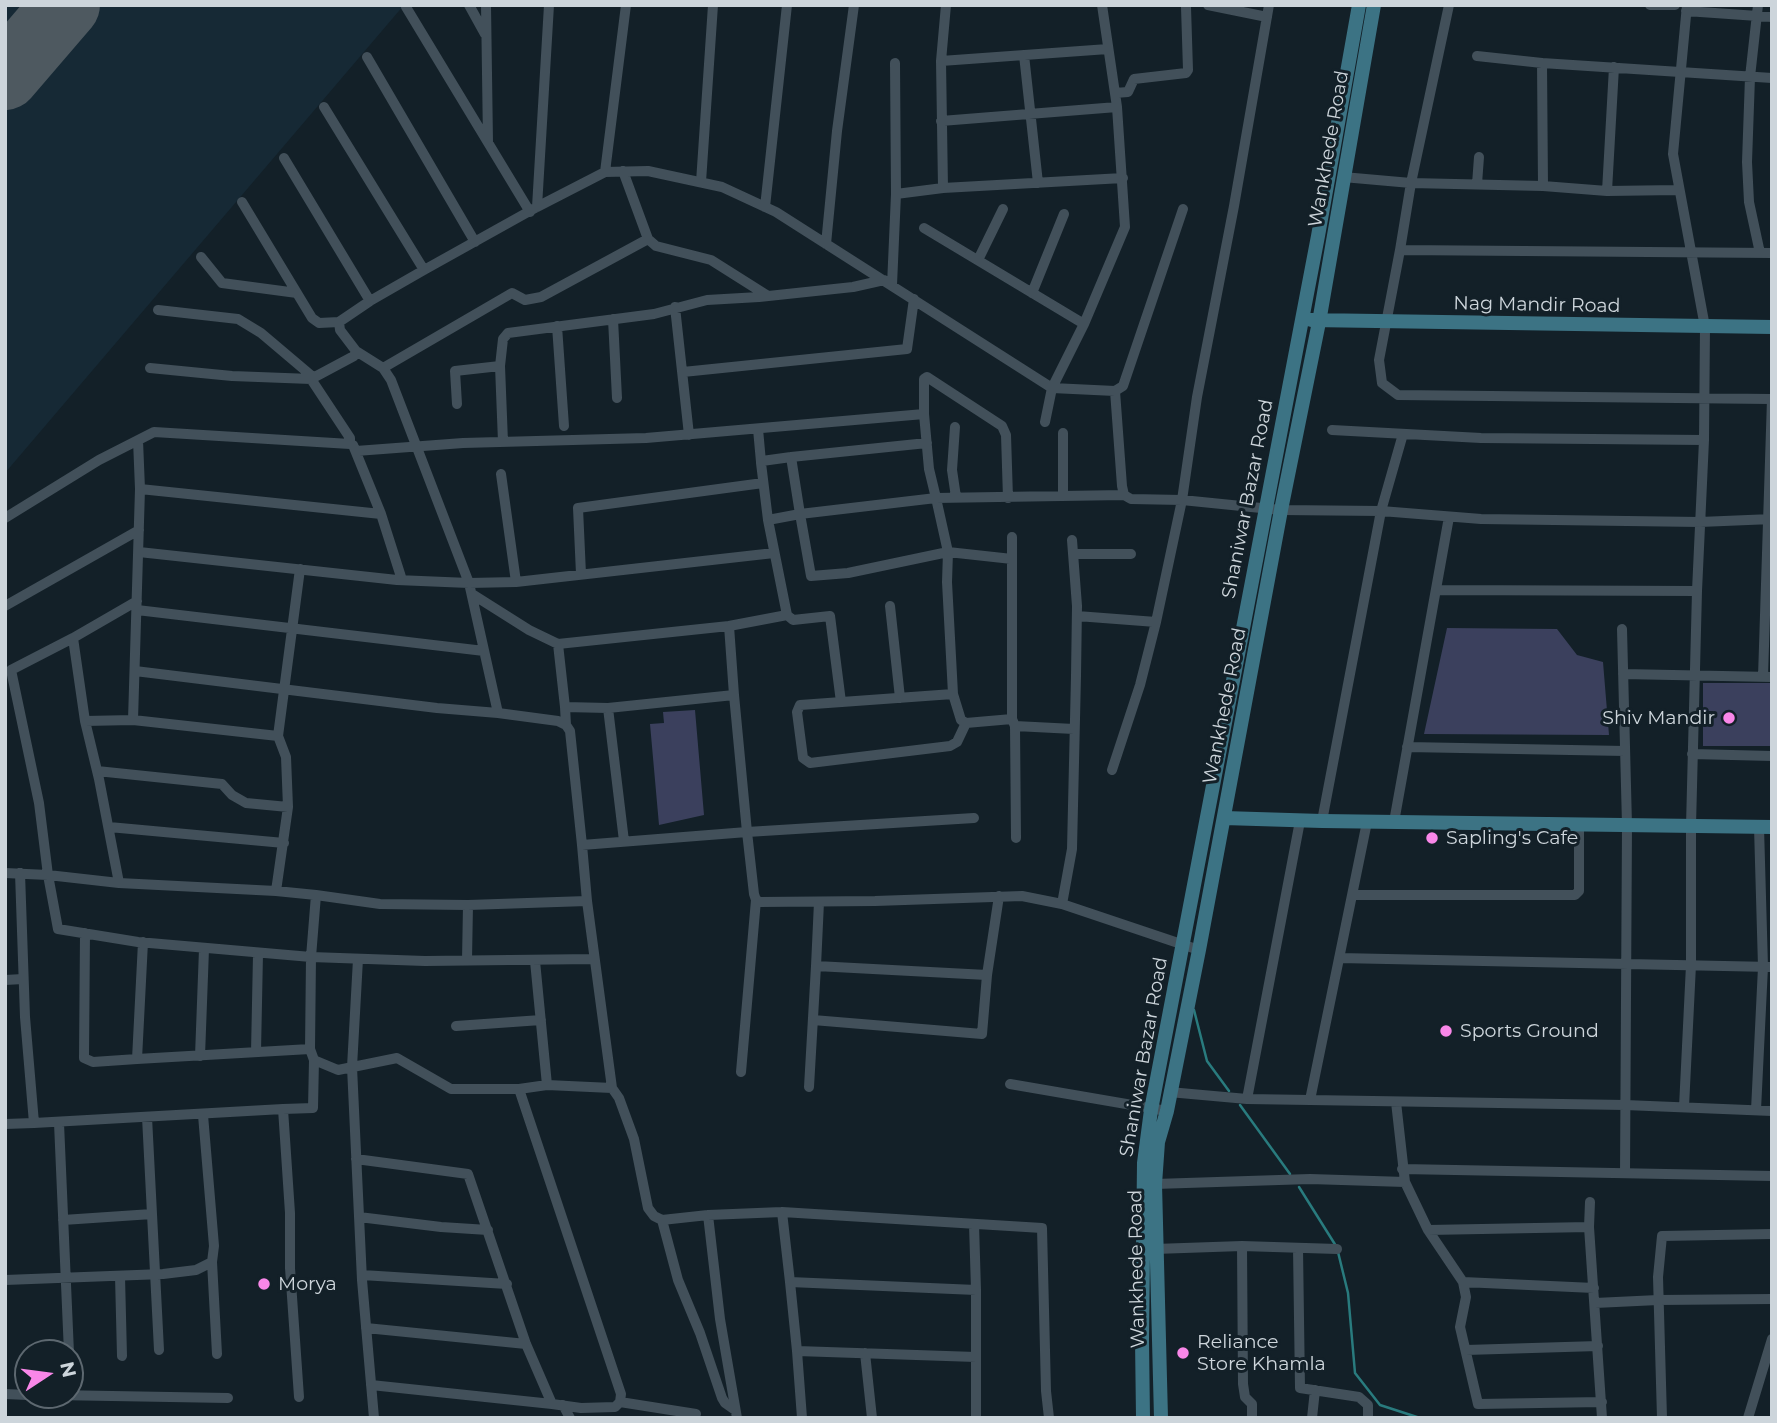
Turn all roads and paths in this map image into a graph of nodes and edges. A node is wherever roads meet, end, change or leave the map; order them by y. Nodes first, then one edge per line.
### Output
1 (469, 5) edge
2 (486, 5) edge
3 (549, 5) edge
4 (626, 5) edge
5 (713, 5) edge
6 (787, 5) edge
7 (854, 5) edge
8 (946, 5) edge
9 (1102, 5) edge
10 (1208, 5) edge
11 (1269, 5) edge
12 (1359, 5) edge
13 (1374, 5) edge
14 (1449, 5) edge
15 (1650, 5) edge
16 (1675, 5) edge
17 (406, 7) dead end
18 (1186, 7) dead end
19 (1687, 8) edge
20 (1758, 10) edge
21 (1267, 17) junction
22 (1772, 17) edge
23 (486, 36) junction
24 (1108, 49) junction
25 (1024, 55) junction
26 (1477, 56) dead end
27 (366, 57) dead end
28 (941, 61) junction
29 (1542, 62) junction
30 (895, 64) dead end
31 (1614, 67) junction
32 (1681, 72) junction
33 (1750, 77) junction
34 (1772, 78) edge
35 (1115, 93) junction
36 (324, 107) dead end
37 (1117, 107) junction
38 (1030, 116) junction
39 (941, 121) junction
40 (488, 142) junction
41 (1479, 157) dead end
42 (284, 158) dead end
43 (623, 171) junction
44 (605, 172) junction
45 (1343, 177) junction
46 (1123, 178) junction
47 (701, 183) junction
48 (1038, 183) junction
49 (1411, 183) junction
50 (1477, 184) junction
51 (1543, 186) junction
52 (943, 188) junction
53 (1678, 190) junction
54 (1607, 191) junction
55 (896, 194) junction
56 (242, 202) dead end
57 (765, 207) junction
58 (1003, 209) dead end
59 (1183, 209) dead end
60 (533, 210) junction
61 (1064, 214) dead end
62 (924, 228) dead end
63 (648, 239) junction
64 (475, 242) junction
65 (826, 244) junction
66 (1400, 250) junction
67 (1690, 253) junction
68 (1766, 253) edge
69 (201, 257) dead end
70 (978, 260) junction
71 (424, 270) junction
72 (888, 282) junction
73 (297, 293) junction
74 (1032, 293) junction
75 (768, 296) junction
76 (914, 299) junction
77 (370, 301) junction
78 (675, 307) junction
79 (158, 310) dead end
80 (614, 319) junction
81 (1302, 319) junction
82 (1319, 321) junction
83 (339, 322) junction
84 (1387, 322) junction
85 (1084, 324) junction
86 (557, 326) junction
87 (1704, 327) junction
88 (1772, 327) edge
89 (356, 351) junction
90 (500, 366) junction
91 (150, 368) dead end
92 (383, 368) junction
93 (683, 372) junction
94 (312, 378) junction
95 (1052, 388) junction
96 (1115, 391) junction
97 (617, 398) dead end
98 (1704, 399) junction
99 (1771, 399) edge
100 (457, 404) dead end
101 (924, 414) junction
102 (1045, 422) dead end
103 (564, 426) dead end
104 (955, 426) dead end
105 (758, 429) junction
106 (1332, 430) dead end
107 (1063, 433) dead end
108 (1403, 434) junction
109 (689, 435) junction
110 (138, 440) junction
111 (1704, 440) junction
112 (503, 442) junction
113 (927, 443) junction
114 (354, 447) junction
115 (417, 447) junction
116 (791, 457) junction
117 (761, 462) junction
118 (501, 474) dead end
119 (763, 483) junction
120 (141, 489) junction
121 (1124, 495) junction
122 (1063, 496) junction
123 (956, 497) junction
124 (936, 498) junction
125 (1008, 498) junction
126 (1182, 500) junction
127 (1266, 509) junction
128 (1281, 510) junction
129 (1381, 512) junction
130 (382, 514) junction
131 (800, 514) junction
132 (1449, 517) junction
133 (5, 518) edge
134 (1770, 519) edge
135 (768, 520) junction
136 (1700, 522) junction
137 (139, 530) junction
138 (1012, 537) dead end
139 (1072, 540) dead end
140 (139, 552) junction
141 (948, 552) junction
142 (774, 553) junction
143 (1073, 554) junction
144 (1131, 554) dead end
145 (1012, 559) junction
146 (300, 569) junction
147 (581, 574) junction
148 (402, 580) junction
149 (516, 582) junction
150 (471, 588) junction
151 (1436, 590) junction
152 (1696, 591) junction
153 (5, 606) edge
154 (137, 606) junction
155 (890, 606) dead end
156 (787, 615) junction
157 (1077, 617) junction
158 (1156, 622) junction
159 (729, 626) junction
160 (292, 629) junction
161 (1622, 629) dead end
162 (73, 638) junction
163 (558, 644) junction
164 (484, 651) junction
165 (135, 671) junction
166 (8, 672) edge
167 (1623, 674) junction
168 (1694, 676) junction
169 (1767, 677) edge
170 (283, 688) junction
171 (953, 694) junction
172 (734, 695) junction
173 (900, 698) junction
174 (841, 702) junction
175 (565, 707) junction
176 (608, 708) junction
177 (498, 713) junction
178 (133, 720) junction
179 (85, 721) junction
180 (966, 723) junction
181 (1013, 723) junction
182 (566, 725) junction
183 (1074, 729) junction
184 (278, 736) junction
185 (1407, 747) junction
186 (1625, 751) junction
187 (1692, 754) junction
188 (1772, 756) edge
189 (1112, 770) dead end
190 (97, 771) junction
191 (288, 807) junction
192 (974, 818) dead end
193 (1224, 818) junction
194 (1300, 821) junction
195 (1322, 821) junction
196 (1367, 822) junction
197 (1394, 822) junction
198 (1579, 824) junction
199 (1627, 825) junction
200 (1691, 826) junction
201 (109, 827) junction
202 (1765, 827) edge
203 (747, 832) junction
204 (1016, 838) dead end
205 (624, 841) junction
206 (284, 843) junction
207 (582, 845) junction
208 (5, 873) edge
209 (20, 873) junction
210 (48, 874) junction
211 (119, 883) junction
212 (276, 891) junction
213 (316, 895) junction
214 (1352, 895) junction
215 (999, 896) junction
216 (756, 900) junction
217 (587, 901) junction
218 (819, 902) junction
219 (1062, 904) junction
220 (468, 905) junction
221 (85, 933) junction
222 (143, 942) junction
223 (1183, 944) junction
224 (204, 949) junction
225 (1199, 950) junction
226 (258, 954) junction
227 (311, 957) junction
228 (1339, 958) junction
229 (358, 959) junction
230 (594, 959) junction
231 (467, 960) junction
232 (535, 961) junction
233 (1626, 964) junction
234 (1691, 965) junction
235 (816, 966) junction
236 (1767, 967) edge
237 (987, 975) junction
238 (23, 979) junction
239 (5, 980) edge
240 (541, 1020) junction
241 (813, 1020) junction
242 (456, 1026) dead end
243 (256, 1052) junction
244 (312, 1055) junction
245 (200, 1056) junction
246 (138, 1059) junction
247 (352, 1067) junction
248 (741, 1072) dead end
249 (1010, 1084) dead end
250 (547, 1085) junction
251 (809, 1087) dead end
252 (612, 1088) junction
253 (519, 1089) junction
254 (1169, 1092) junction
255 (1247, 1099) junction
256 (1310, 1100) junction
257 (1396, 1102) junction
258 (1625, 1105) junction
259 (1685, 1107) junction
260 (283, 1109) junction
261 (1151, 1110) junction
262 (1756, 1110) junction
263 (1167, 1111) junction
264 (1772, 1111) edge
265 (203, 1115) junction
266 (146, 1117) junction
267 (34, 1123) junction
268 (59, 1123) junction
269 (5, 1124) edge
270 (356, 1158) junction
271 (1402, 1169) junction
272 (1625, 1173) junction
273 (1772, 1176) edge
274 (1405, 1182) junction
275 (1154, 1184) junction
276 (1590, 1202) dead end
277 (782, 1212) junction
278 (152, 1214) junction
279 (708, 1215) junction
280 (359, 1217) junction
281 (63, 1220) junction
282 (662, 1220) junction
283 (974, 1224) junction
284 (1589, 1227) junction
285 (488, 1230) junction
286 (1427, 1230) junction
287 (1772, 1234) edge
288 (1242, 1246) junction
289 (1298, 1248) junction
290 (1156, 1249) junction
291 (1337, 1249) dead end
292 (212, 1262) junction
293 (156, 1275) junction
294 (362, 1275) junction
295 (120, 1276) junction
296 (66, 1278) junction
297 (5, 1280) edge
298 (790, 1282) junction
299 (1463, 1282) junction
300 (507, 1283) junction
301 (1594, 1288) junction
302 (976, 1290) junction
303 (1772, 1299) edge
304 (1658, 1300) junction
305 (1595, 1303) junction
306 (366, 1328) junction
307 (68, 1339) edge
308 (1772, 1339) edge
309 (526, 1344) junction
310 (1598, 1346) junction
311 (159, 1350) dead end
312 (1466, 1350) junction
313 (797, 1351) junction
314 (865, 1353) junction
315 (217, 1354) dead end
316 (122, 1356) dead end
317 (976, 1357) junction
318 (371, 1385) junction
319 (1315, 1390) junction
320 (84, 1396) edge
321 (299, 1397) dead end
322 (228, 1398) dead end
323 (620, 1402) junction
324 (1602, 1402) junction
325 (557, 1405) junction
326 (695, 1414) dead end
327 (736, 1414) edge
328 (374, 1418) edge
329 (570, 1418) edge
330 (802, 1418) edge
331 (872, 1418) edge
332 (976, 1418) edge
333 (1049, 1418) edge
334 (1143, 1418) edge
335 (1161, 1418) edge
336 (1252, 1418) edge
337 (1312, 1418) edge
338 (1368, 1418) edge
339 (1602, 1418) edge
340 (1662, 1418) edge
341 (1748, 1418) edge

1 - 23 street
2 - 23 street
3 - 60 street
4 - 44 street
5 - 47 street
6 - 57 street
7 - 65 street
8 - 28 street
9 - 24 street
10 - 21 street
11 - 21 street
12 - 81 main road, Shaniwar Bazar Road
13 - 45 main road, Wankhede Road
14 - 49 street
15 - 16 street
17 - 40 street
18 - 35 street
19 - 20 street
19 - 32 street
20 - 22 street
20 - 33 street
21 - 126 street
23 - 40 street
24 - 25 street
24 - 35 street
25 - 28 street
25 - 38 street
26 - 29 street
27 - 64 street
28 - 39 street
29 - 31 street
29 - 51 street
30 - 55 street
31 - 32 street
31 - 54 street
32 - 33 street
32 - 53 street
33 - 34 street
33 - 68 street
35 - 37 street
36 - 71 street
37 - 38 street
37 - 46 street
38 - 39 street
38 - 48 street
39 - 52 street
40 - 60 street
41 - 50 street
42 - 77 street
43 - 44 street
43 - 47 street
43 - 63 street
44 - 60 street
45 - 49 street
45 - 82 main road, Wankhede Road
46 - 48 street
46 - 85 street
47 - 57 street
48 - 52 street
49 - 50 street
49 - 66 street
50 - 51 street
51 - 54 street
52 - 55 street
53 - 54 street
53 - 67 street
55 - 72 street
56 - 73 street
57 - 65 street
58 - 70 street
59 - 96 street
60 - 64 street
61 - 74 street
62 - 70 street
63 - 75 street
63 - 92 street
64 - 71 street
65 - 72 street
66 - 67 street
66 - 84 street
67 - 68 street
67 - 87 street
69 - 73 street
70 - 74 street
71 - 77 street
72 - 75 street
72 - 76 street
73 - 83 street
74 - 85 street
75 - 78 street
76 - 93 street
76 - 95 street
77 - 83 street
78 - 80 street
78 - 93 street
79 - 94 street
80 - 86 street
80 - 97 street
81 - 82 main road, Nag Mandir Road
81 - 127 main road, Shaniwar Bazar Road
82 - 84 main road, Nag Mandir Road
82 - 128 main road, Wankhede Road
83 - 89 street
84 - 87 main road, Nag Mandir Road
84 - 98 street
85 - 95 street
86 - 90 street
86 - 103 street
87 - 88 main road, Nag Mandir Road
87 - 98 street
89 - 92 street
89 - 94 street
90 - 100 street
90 - 112 street
91 - 94 street
92 - 115 street
93 - 109 street
94 - 114 street
95 - 96 street
95 - 102 street
96 - 121 street
98 - 99 street
98 - 111 street
99 - 134 street
101 - 105 street
101 - 113 street
101 - 125 street
104 - 123 street
105 - 109 street
105 - 117 street
106 - 108 street
107 - 122 street
108 - 111 street
108 - 129 street
109 - 112 street
110 - 114 street
110 - 120 street
110 - 133 street
111 - 136 street
112 - 115 street
113 - 116 street
113 - 124 street
114 - 115 street
114 - 130 street
115 - 150 street
116 - 117 street
116 - 131 street
117 - 119 street
118 - 149 street
119 - 135 street
119 - 147 street
120 - 130 street
120 - 137 street
121 - 122 street
121 - 126 street
122 - 125 street
123 - 124 street
123 - 125 street
124 - 131 street
124 - 141 street
126 - 127 street
126 - 158 street
127 - 128 street
127 - 223 main road, Shaniwar Bazar Road
128 - 129 street
128 - 193 main road, Wankhede Road
129 - 132 street
129 - 195 street
130 - 148 street
131 - 135 street
131 - 141 street
132 - 136 street
132 - 151 street
134 - 136 street
134 - 169 street
135 - 142 street
136 - 152 street
137 - 140 street
137 - 153 street
138 - 145 street
139 - 143 street
140 - 146 street
140 - 154 street
141 - 145 street
141 - 171 street
142 - 147 street
142 - 156 street
143 - 144 street
143 - 157 street
145 - 181 street
146 - 148 street
146 - 160 street
147 - 149 street
148 - 150 street
149 - 150 street
150 - 163 street
150 - 164 street
151 - 152 street
151 - 185 street
152 - 168 street
154 - 160 street
154 - 162 street
154 - 165 street
155 - 173 street
156 - 159 street
156 - 174 street
157 - 158 street
157 - 183 street
158 - 189 street
159 - 163 street
159 - 172 street
160 - 164 street
160 - 170 street
161 - 167 street
162 - 166 street
162 - 179 street
163 - 175 street
164 - 177 street
165 - 170 street
165 - 178 street
166 - 210 street
167 - 168 street
167 - 186 street
168 - 169 street
168 - 187 street
170 - 177 street
170 - 184 street
171 - 173 street
171 - 180 street
172 - 176 street
172 - 203 street
173 - 174 street
174 - 180 street
175 - 176 street
175 - 182 street
176 - 205 street
177 - 182 street
178 - 179 street
178 - 184 street
179 - 190 street
180 - 181 street
181 - 183 street
181 - 204 street
182 - 207 street
183 - 219 street
184 - 191 street
185 - 186 street
185 - 197 street
186 - 199 street
187 - 188 street
187 - 200 street
190 - 191 street
190 - 201 street
191 - 206 street
192 - 203 street
193 - 194 main road
193 - 225 main road, Wankhede Road
194 - 195 main road
194 - 255 street
195 - 196 main road
196 - 197 main road
196 - 214 street
197 - 198 main road
198 - 199 main road
198 - 214 street
199 - 200 main road
199 - 233 street
200 - 202 main road
200 - 234 street
201 - 206 street
201 - 211 street
202 - 236 street
203 - 205 street
203 - 216 street
205 - 207 street
206 - 212 street
207 - 217 street
208 - 209 street
209 - 210 street
209 - 238 street
210 - 211 street
210 - 221 street
211 - 212 street
212 - 213 street
213 - 220 street
213 - 227 street
214 - 228 street
215 - 218 street
215 - 219 street
215 - 237 street
216 - 218 street
216 - 248 street
217 - 220 street
217 - 230 street
218 - 235 street
219 - 223 street
220 - 231 street
221 - 222 street
221 - 246 street
222 - 224 street
222 - 246 street
223 - 225 street
223 - 261 main road, Shaniwar Bazar Road
224 - 226 street
224 - 245 street
225 - 254 main road, Wankhede Road
226 - 227 street
226 - 243 street
227 - 229 street
227 - 244 street
228 - 233 street
228 - 256 street
229 - 231 street
229 - 247 street
230 - 232 street
230 - 252 street
231 - 232 street
232 - 240 street
233 - 234 street
233 - 258 street
234 - 236 street
234 - 259 street
235 - 237 street
235 - 241 street
236 - 262 street
237 - 241 street
238 - 239 street
238 - 267 street
240 - 242 street
240 - 250 street
241 - 251 street
243 - 244 street
243 - 245 street
244 - 247 street
244 - 260 street
245 - 246 street
247 - 253 street
247 - 270 street
249 - 261 street
250 - 252 street
250 - 253 street
252 - 282 street
253 - 323 street
254 - 255 street
254 - 263 main road, Wankhede Road
255 - 256 street
256 - 257 street
257 - 258 street
257 - 271 street
258 - 259 street
258 - 272 street
259 - 262 street
260 - 265 street
260 - 321 street
261 - 263 street
261 - 334 main road, Shaniwar Bazar Road
262 - 264 street
263 - 275 main road, Wankhede Road
265 - 266 street
265 - 292 street
266 - 268 street
266 - 278 street
267 - 268 street
267 - 269 street
268 - 281 street
270 - 280 street
270 - 285 street
271 - 272 street
271 - 274 street
272 - 273 street
274 - 275 street
274 - 286 street
275 - 290 main road, Wankhede Road
276 - 284 street
277 - 279 street
277 - 283 street
277 - 298 street
278 - 281 street
278 - 293 street
279 - 282 street
279 - 327 street
280 - 285 street
280 - 294 street
281 - 296 street
282 - 327 street
283 - 302 street
283 - 333 street
284 - 286 street
284 - 301 street
285 - 300 street
286 - 299 street
287 - 304 street
288 - 289 street
288 - 290 street
288 - 336 street
289 - 291 street
289 - 319 street
290 - 335 main road, Wankhede Road
292 - 293 street
292 - 315 street
293 - 295 street
293 - 311 street
294 - 300 street
294 - 306 street
295 - 296 street
295 - 316 street
296 - 297 street
296 - 307 street
298 - 302 street
298 - 313 street
299 - 301 street
299 - 312 street
300 - 309 street
301 - 305 street
302 - 317 street
303 - 304 street
304 - 305 street
304 - 340 street
305 - 310 street
306 - 309 street
306 - 318 street
308 - 341 street
309 - 325 street
310 - 312 street
310 - 324 street
312 - 324 street
313 - 314 street
313 - 330 street
314 - 317 street
314 - 331 street
317 - 332 street
318 - 325 street
318 - 328 street
319 - 337 street
319 - 338 street
320 - 322 street
323 - 325 street
323 - 326 street
324 - 339 street
325 - 329 street

